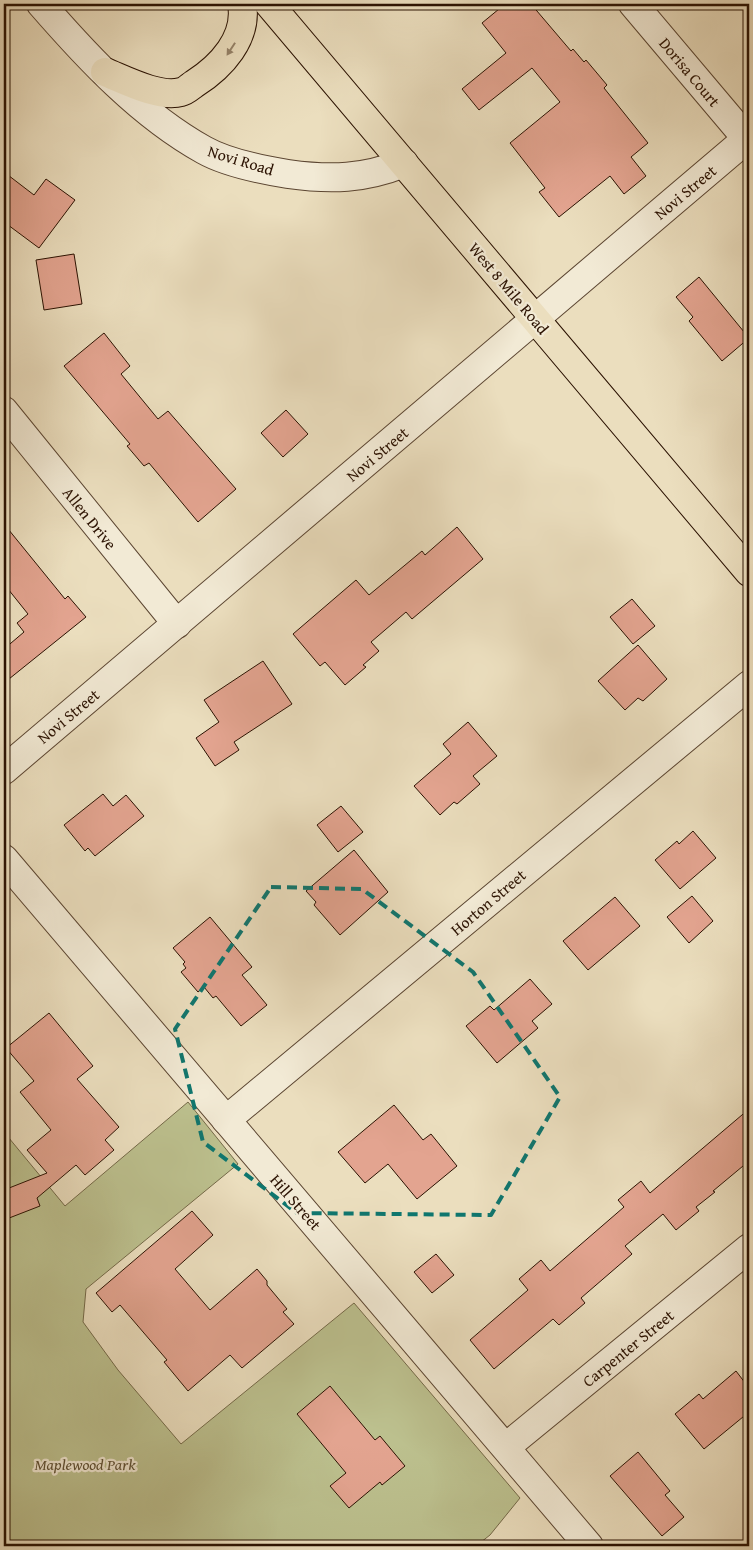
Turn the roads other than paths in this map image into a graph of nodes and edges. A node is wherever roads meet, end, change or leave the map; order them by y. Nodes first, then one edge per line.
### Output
1 (41, 4) edge
2 (242, 4) edge
3 (269, 4) edge
4 (633, 4) edge
5 (105, 72) junction
6 (748, 138) edge
7 (404, 163) junction
8 (535, 319) junction
9 (4, 411) edge
10 (749, 572) edge
11 (177, 624) junction
12 (749, 685) edge
13 (4, 770) edge
14 (4, 859) edge
15 (226, 1120) junction
16 (749, 1248) edge
17 (506, 1447) junction
18 (589, 1546) edge

1 - 5 street, Novi Road
2 -> 5 main road
3 - 7 main road, West 8 Mile Road
4 - 6 street, Dorisa Court
5 - 7 street, Novi Road
6 - 8 street, Novi Street
7 - 8 main road, West 8 Mile Road
8 - 10 main road, West 8 Mile Road
8 - 11 street, Novi Street
9 - 11 street, Allen Drive
11 - 13 street, Novi Street
12 - 15 street, Horton Street
14 - 15 street, Hill Street
15 - 17 street, Hill Street
16 - 17 street, Carpenter Street
17 - 18 street, Hill Street

